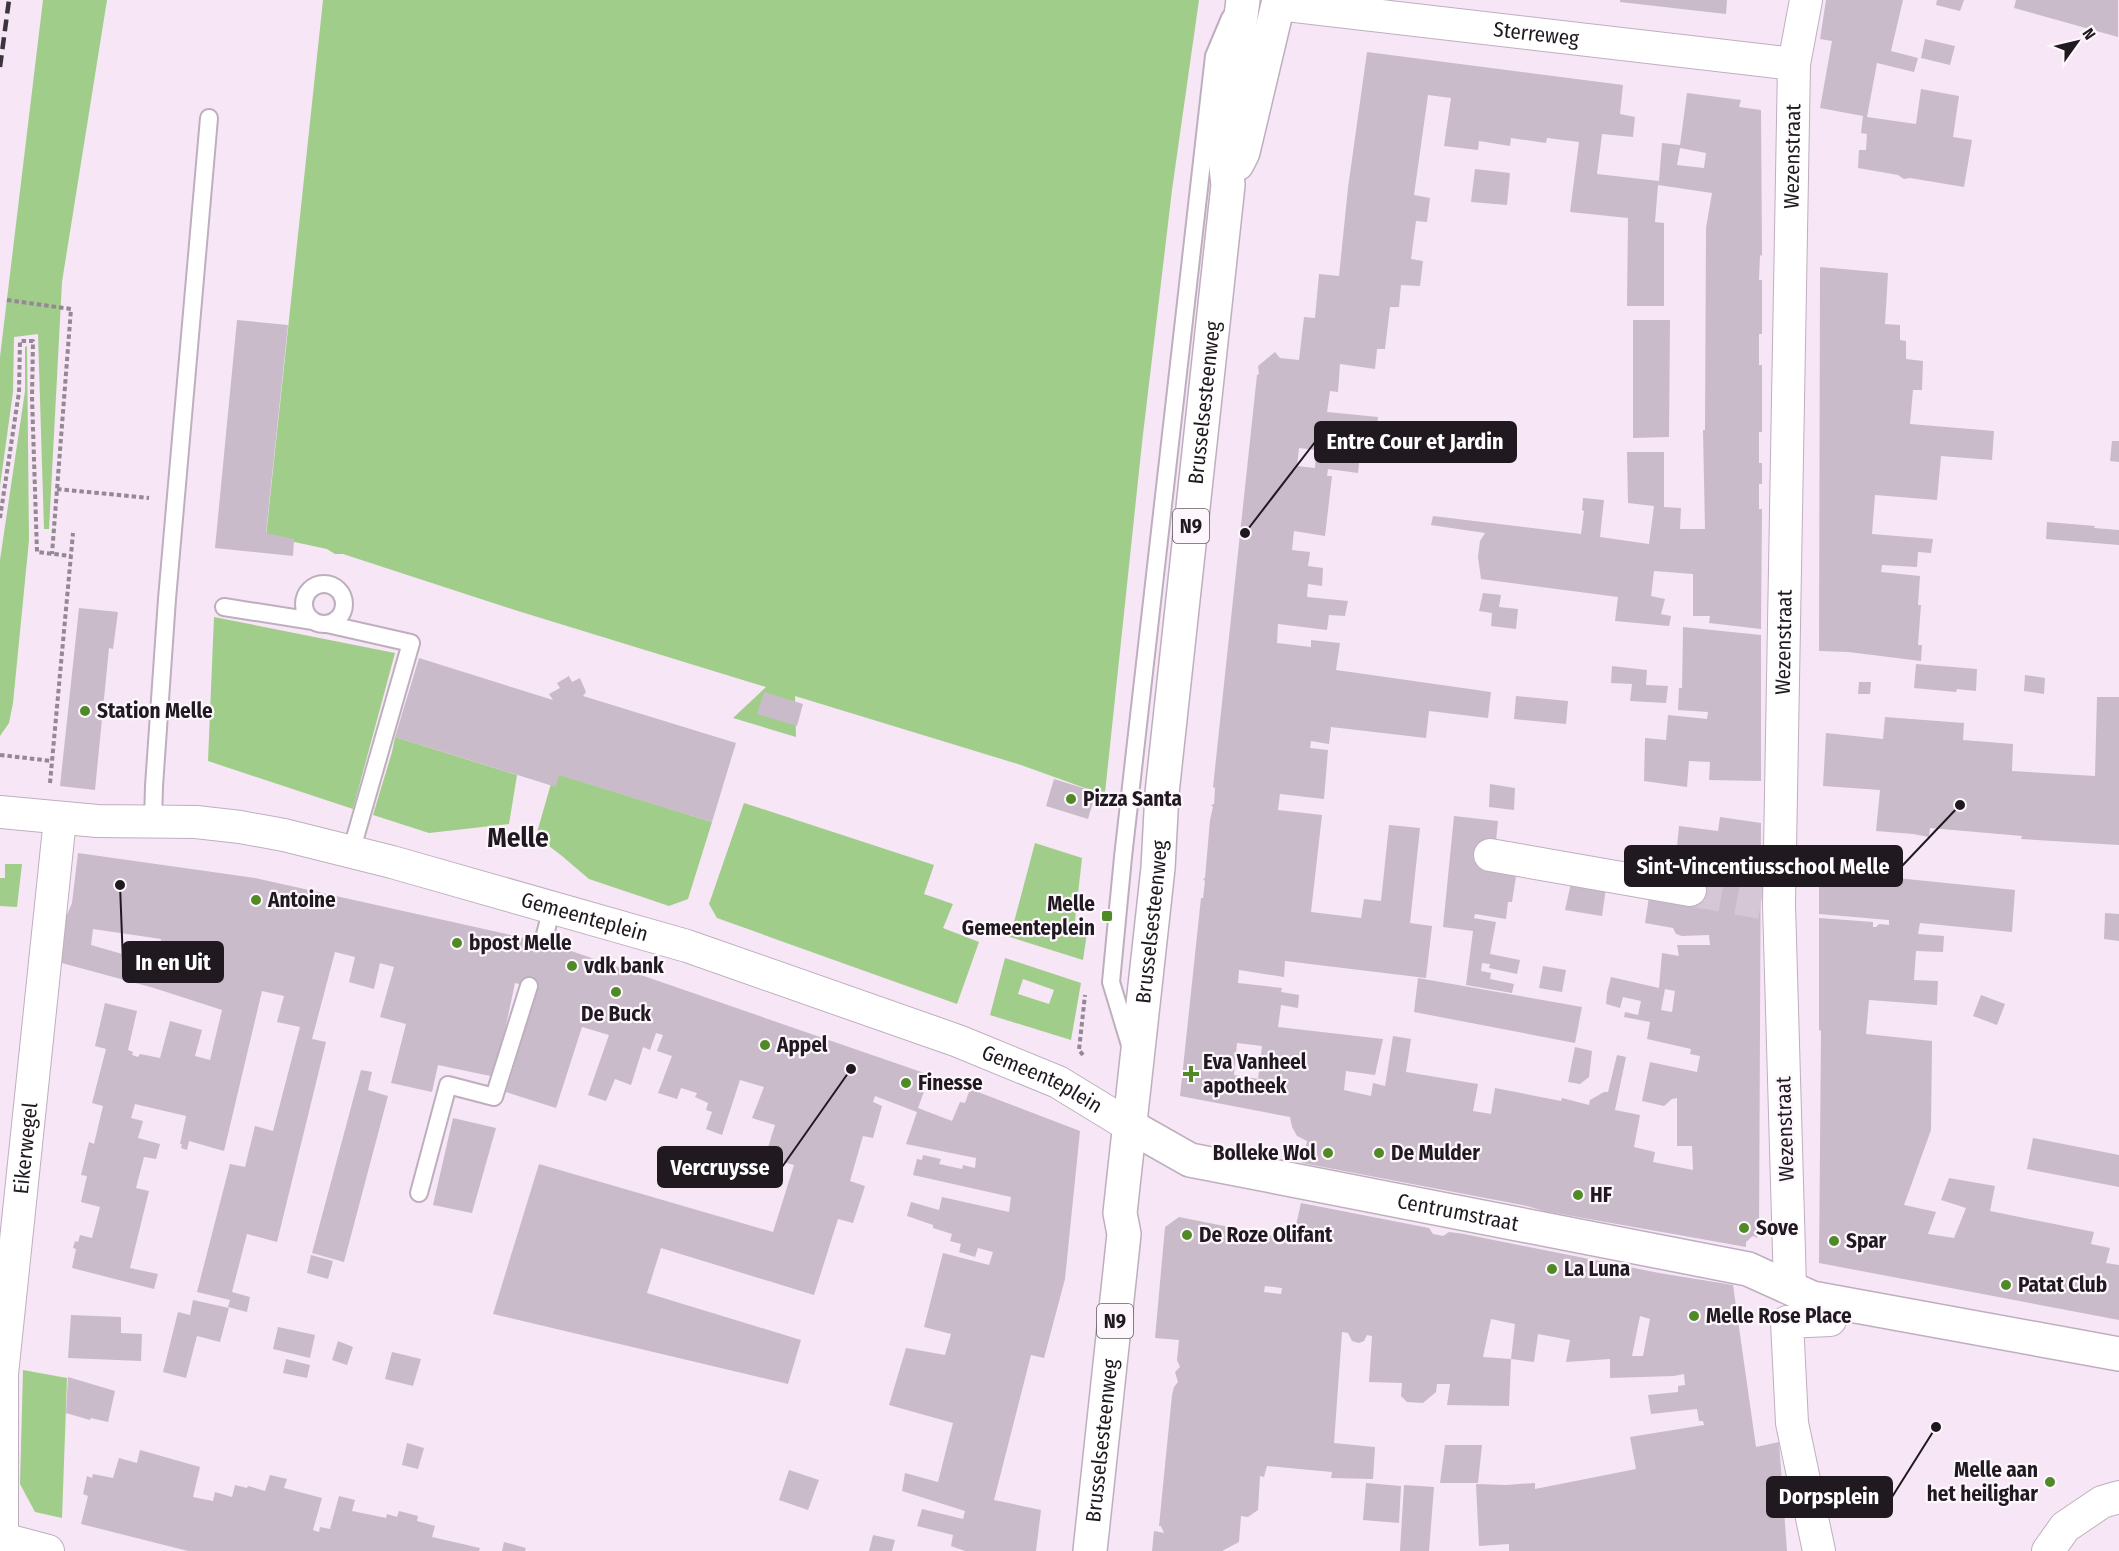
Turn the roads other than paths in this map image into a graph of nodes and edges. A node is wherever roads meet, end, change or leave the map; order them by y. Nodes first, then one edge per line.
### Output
1 (1237, 0) edge
2 (1243, 0) edge
3 (1806, 0) edge
4 (1278, 2) edge
5 (1794, 64) junction
6 (209, 118) dead end
7 (1228, 185) junction
8 (224, 607) dead end
9 (0, 812) edge
10 (60, 819) junction
11 (153, 822) junction
12 (351, 852) junction
13 (1490, 855) dead end
14 (1690, 890) tunnel mouth
15 (552, 908) junction
16 (543, 942) dead end
17 (529, 986) dead end
18 (1136, 1066) junction
19 (1130, 1126) junction
20 (419, 1193) dead end
21 (1790, 1287) junction
22 (1830, 1320) dead end
23 (2119, 1354) edge
24 (2119, 1497) edge
25 (2, 1545) edge
26 (48, 1551) edge
27 (1090, 1551) edge
28 (1819, 1551) edge
29 (2048, 1551) edge

1 - 18 lane
2 - 7 main road, Brusselsesteenweg / N9
3 - 5 street, Wezenstraat
4 - 5 street, Sterreweg
4 - 7 main road, Brusselsesteenweg / N9
5 - 21 street, Wezenstraat
6 - 11 lane
7 - 18 main road, Brusselsesteenweg / N9
8 - 12 lane
9 - 10 street
10 - 11 street, Gemeenteplein
10 - 25 street, Eikerwegel
11 - 12 street, Gemeenteplein
12 - 15 street, Gemeenteplein
13 - 14 street
15 - 16 lane
15 - 19 street, Gemeenteplein
17 - 20 lane
18 - 19 main road, Brusselsesteenweg / N9
19 - 21 main road, Centrumstraat
19 - 27 main road, Brusselsesteenweg / N9
21 - 23 main road, Centrumstraat
22 - 28 street
24 - 29 street
25 - 26 street

